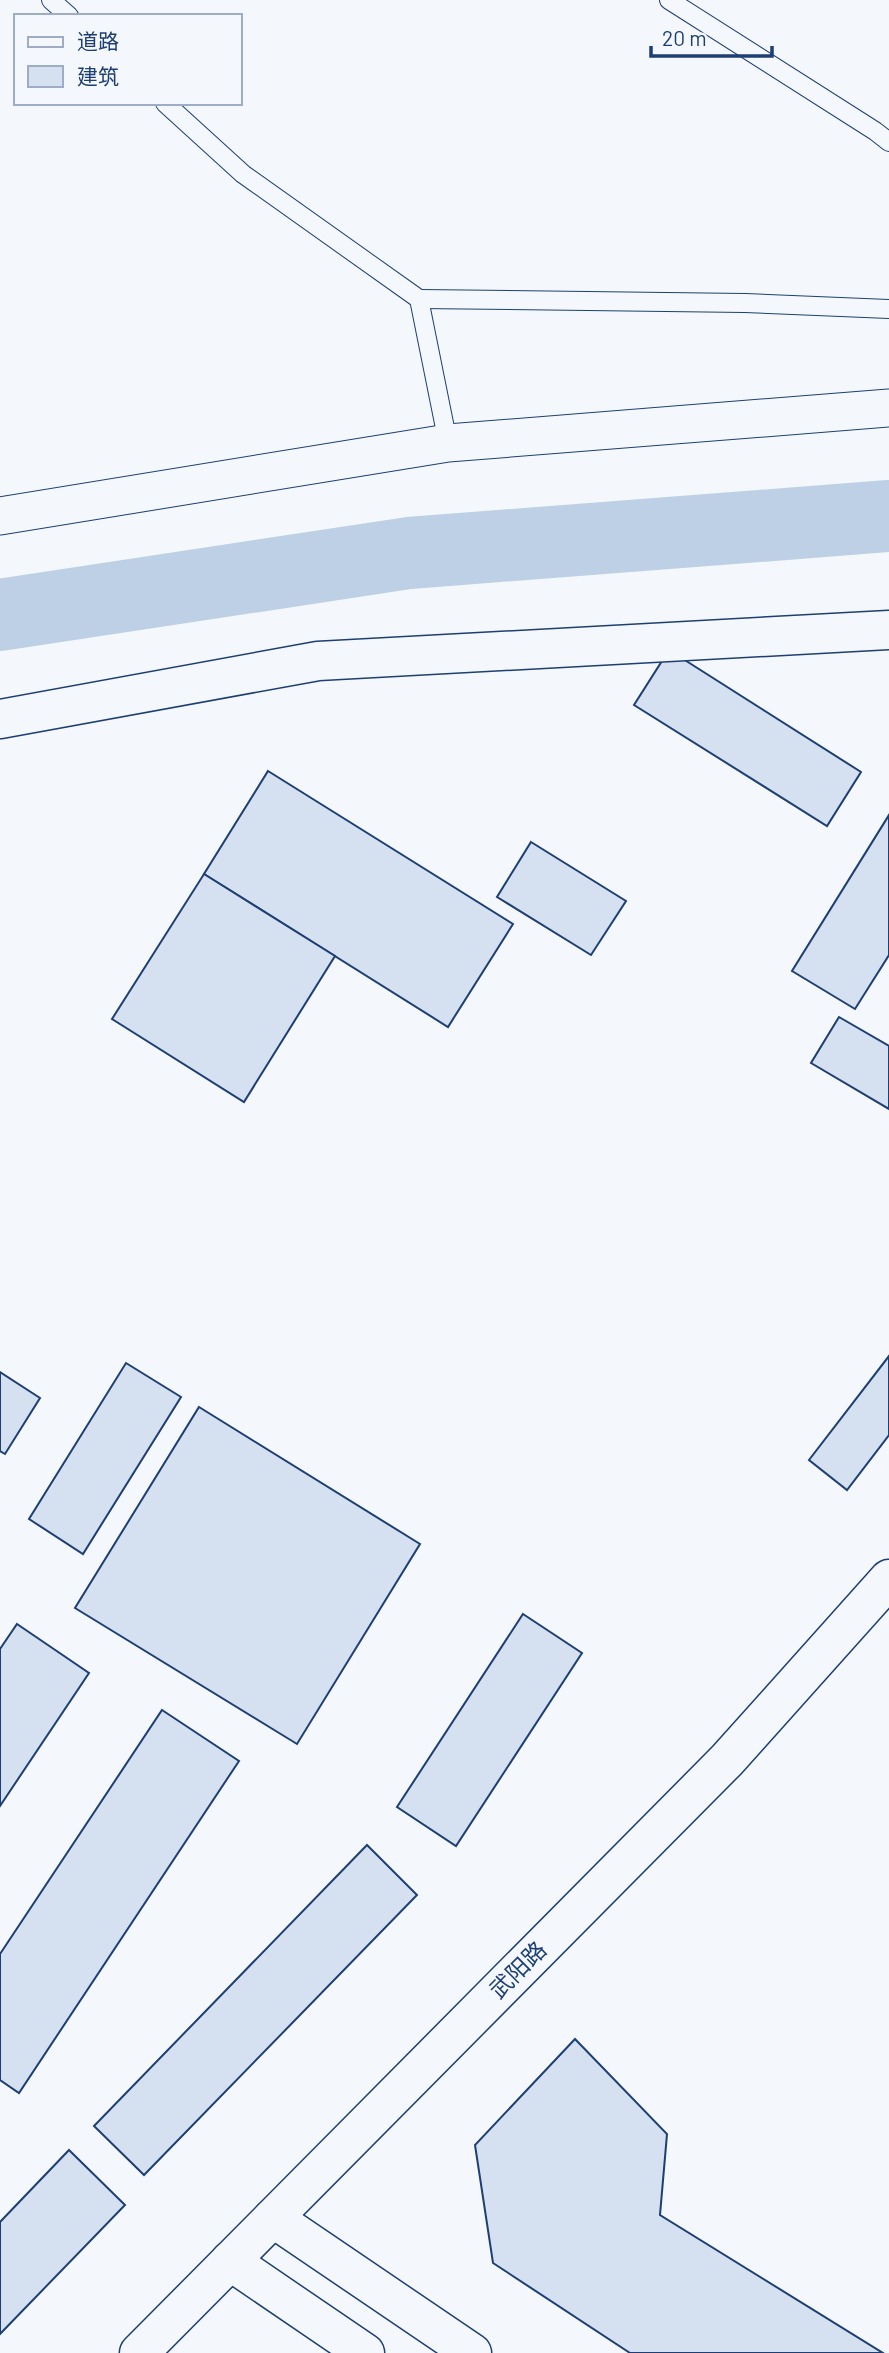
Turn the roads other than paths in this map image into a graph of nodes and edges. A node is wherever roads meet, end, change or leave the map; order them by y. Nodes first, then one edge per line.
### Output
1 (51, 0) edge
2 (669, 0) edge
3 (67, 14) edge
4 (167, 105) edge
5 (889, 142) edge
6 (419, 299) junction
7 (889, 309) edge
8 (889, 408) edge
9 (448, 443) junction
10 (0, 516) edge
11 (889, 630) edge
12 (0, 719) edge
13 (889, 1579) edge
14 (273, 2218) junction
15 (230, 2261) junction
16 (139, 2353) edge
17 (365, 2353) edge
18 (472, 2353) edge

1 - 3 lane
2 - 5 lane
4 - 6 lane
6 - 7 lane
6 - 9 lane
8 - 9 street
9 - 10 street
11 - 12 street
13 - 14 street, 武阳路
14 - 15 street, 武阳路
14 - 18 street
15 - 16 street, 武阳路
15 - 17 street

